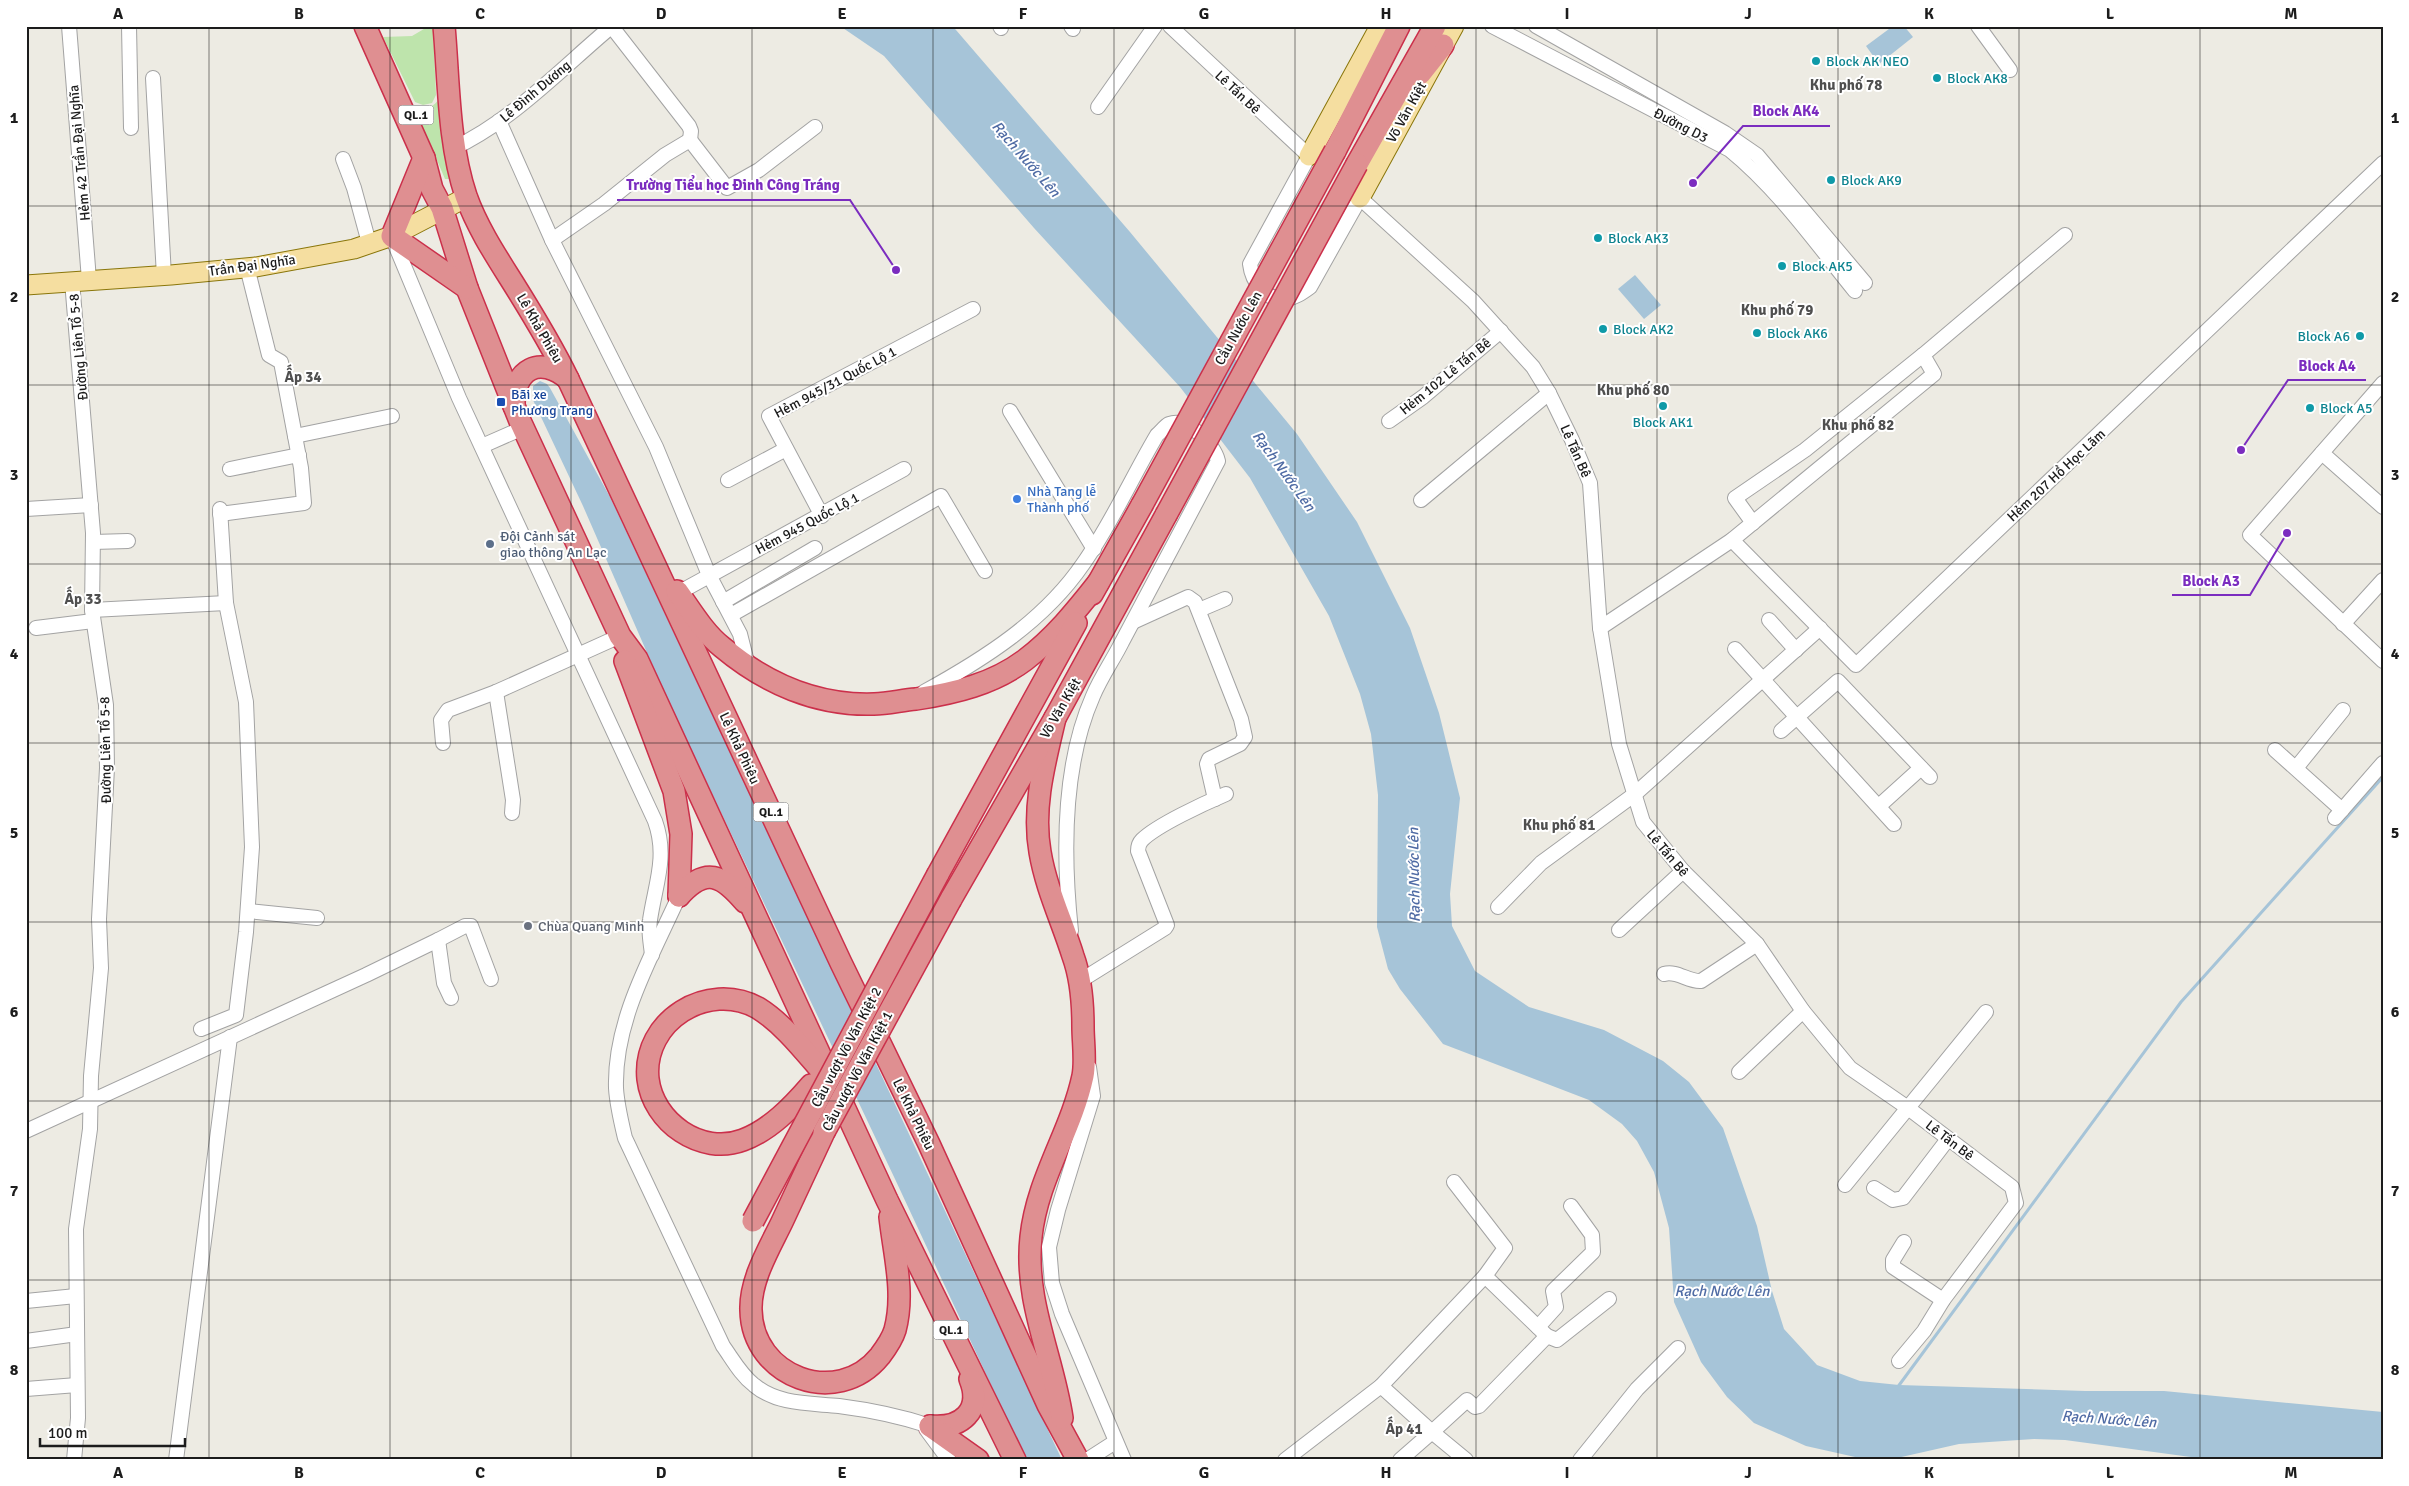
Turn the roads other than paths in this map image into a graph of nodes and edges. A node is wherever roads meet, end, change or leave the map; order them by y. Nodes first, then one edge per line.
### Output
1 (69, 26) edge
2 (129, 26) edge
3 (365, 26) edge
4 (375, 26) edge
5 (444, 26) edge
6 (612, 26) edge
7 (1156, 26) edge
8 (1170, 26) edge
9 (1380, 26) edge
10 (1399, 26) edge
11 (1454, 26) edge
12 (1492, 26) edge
13 (1536, 26) edge
14 (1978, 26) edge
15 (1439, 36) edge
16 (2010, 70) dead end
17 (154, 78) dead end
18 (1098, 107) dead end
19 (499, 121) junction
20 (815, 127) dead end
21 (130, 128) dead end
22 (690, 140) junction
23 (454, 148) junction
24 (1308, 156) junction
25 (424, 158) junction
26 (343, 159) dead end
27 (2383, 163) edge
28 (1357, 164) joint
29 (466, 197) junction
30 (1360, 198) junction
31 (442, 208) junction
32 (2065, 235) dead end
33 (392, 236) junction
34 (552, 240) junction
35 (369, 243) junction
36 (247, 267) junction
37 (164, 276) junction
38 (81, 281) junction
39 (26, 285) edge
40 (467, 288) junction
41 (1260, 289) junction
42 (973, 309) dead end
43 (1501, 331) junction
44 (1923, 355) junction
45 (568, 379) junction
46 (2383, 383) edge
47 (1549, 393) junction
48 (514, 406) junction
49 (1010, 411) dead end
50 (392, 416) dead end
51 (1389, 421) dead end
52 (523, 428) junction
53 (295, 436) junction
54 (482, 446) junction
55 (786, 449) junction
56 (2322, 453) junction
57 (298, 455) junction
58 (230, 469) dead end
59 (904, 469) dead end
60 (728, 480) dead end
61 (1421, 500) dead end
62 (92, 505) junction
63 (1142, 505) joint
64 (2383, 507) edge
65 (26, 509) edge
66 (1166, 515) joint
67 (822, 516) junction
68 (1753, 522) junction
69 (1732, 540) junction
70 (128, 541) dead end
71 (93, 542) junction
72 (815, 548) dead end
73 (1094, 549) junction
74 (650, 556) junction
75 (985, 571) dead end
76 (709, 575) junction
77 (2383, 580) edge
78 (1098, 583) junction
79 (678, 593) junction
80 (1225, 599) dead end
81 (723, 602) junction
82 (226, 603) junction
83 (1199, 610) junction
84 (731, 615) junction
85 (92, 616) junction
86 (1769, 620) dead end
87 (1133, 622) junction
88 (2343, 624) junction
89 (36, 628) dead end
90 (1600, 628) junction
91 (1820, 628) junction
92 (620, 636) junction
93 (1735, 649) dead end
94 (1796, 650) junction
95 (578, 655) junction
96 (2383, 661) edge
97 (748, 666) junction
98 (1763, 680) junction
99 (957, 683) junction
100 (496, 692) junction
101 (2343, 710) dead end
102 (1797, 717) junction
103 (1055, 718) junction
104 (1781, 731) dead end
105 (443, 743) dead end
106 (2275, 750) dead end
107 (2383, 763) edge
108 (2296, 768) junction
109 (1635, 794) junction
110 (1878, 806) junction
111 (512, 813) dead end
112 (1894, 824) dead end
113 (1042, 862) junction
114 (1066, 866) junction
115 (1683, 871) junction
116 (938, 874) junction
117 (679, 896) junction
118 (951, 899) joint
119 (1498, 907) dead end
120 (248, 911) junction
121 (317, 918) dead end
122 (759, 919) junction
123 (1619, 930) dead end
124 (438, 940) junction
125 (1757, 944) junction
126 (652, 955) junction
127 (1074, 957) junction
128 (1664, 974) dead end
129 (490, 979) dead end
130 (1080, 981) junction
131 (451, 998) dead end
132 (1803, 1011) junction
133 (1986, 1012) dead end
134 (236, 1016) junction
135 (1083, 1024) junction
136 (201, 1028) dead end
137 (233, 1036) junction
138 (1739, 1072) dead end
139 (835, 1086) junction
140 (90, 1100) junction
141 (1908, 1108) junction
142 (26, 1131) edge
143 (1948, 1139) junction
144 (1454, 1182) dead end
145 (1845, 1185) dead end
146 (1874, 1188) dead end
147 (888, 1200) junction
148 (1571, 1206) dead end
149 (753, 1221) dead end
150 (1904, 1242) dead end
151 (1485, 1276) junction
152 (76, 1296) junction
153 (1609, 1299) dead end
154 (1943, 1300) junction
155 (26, 1301) edge
156 (1542, 1332) junction
157 (77, 1334) junction
158 (26, 1341) edge
159 (1678, 1348) dead end
160 (961, 1350) junction
161 (1899, 1361) dead end
162 (77, 1385) junction
163 (1381, 1386) junction
164 (26, 1389) edge
165 (925, 1424) junction
166 (1432, 1432) junction
167 (1064, 1433) junction
168 (1115, 1442) junction
169 (74, 1460) edge
170 (176, 1460) edge
171 (949, 1460) edge
172 (978, 1460) edge
173 (1015, 1460) edge
174 (1078, 1460) edge
175 (1087, 1460) edge
176 (1124, 1460) edge
177 (1285, 1460) edge
178 (1400, 1460) edge
179 (1466, 1460) edge
180 (1580, 1460) edge

1 - 38 street, Hẻm 42 Trần Đại Nghĩa
2 - 21 street
3 - 25 highway, QL.1
4 - 31 highway, QL.1
5 - 23 highway, Lê Khả Phiêu / QL.1
6 - 19 street, Lê Đình Dương
6 - 22 street
7 - 18 street
8 - 24 street, Lê Tấn Bê
9 - 24 main road
10 - 41 highway, Cầu Nước Lên, bridge
11 - 15 main road, Võ Văn Kiệt
12 - 13 street, Đường D3
14 - 16 street
15 - 28 highway, Võ Văn Kiệt
15 - 30 main road, Võ Văn Kiệt
17 - 37 street
19 - 23 street, Lê Đình Dương
19 - 34 street
20 - 22 street
22 - 34 street
23 - 29 highway, Lê Khả Phiêu / QL.1
24 - 41 street
25 - 31 highway, QL.1
25 - 33 highway
26 - 35 street
27 - 91 street, Hẻm 207 Hồ Học Lãm
28 - 66 highway, Cầu Nước Lên, bridge
29 - 31 main road, Trần Đại Nghĩa
29 - 45 highway, Lê Khả Phiêu / QL.1
30 - 41 street
30 - 43 street, Lê Tấn Bê
31 - 33 main road, Trần Đại Nghĩa
31 - 40 highway, QL.1
32 - 44 street
33 - 35 main road, Trần Đại Nghĩa
33 - 40 highway
33 - 54 street
34 - 76 street
35 - 36 main road, Trần Đại Nghĩa
36 - 37 main road, Trần Đại Nghĩa
36 - 53 street
37 - 38 main road, Trần Đại Nghĩa
38 - 39 main road, Trần Đại Nghĩa
38 - 62 street, Đường Liên Tổ 5-8
40 - 48 highway, QL.1
41 - 63 highway, Cầu Nước Lên, bridge
42 - 55 street, Hẻm 945/31 Quốc Lộ 1
43 - 47 street, Lê Tấn Bê
43 - 51 street, Hẻm 102 Lê Tấn Bê
44 - 68 street
44 - 68 street
45 - 48 highway
45 - 74 highway, Lê Khả Phiêu / QL.1
46 - 56 street
47 - 61 street
47 - 90 street, Lê Tấn Bê
48 - 52 highway, QL.1
49 - 73 street
50 - 53 street
52 - 54 street
52 - 92 highway, QL.1
53 - 57 street
54 - 95 street
55 - 60 street
55 - 67 street, Hẻm 945/31 Quốc Lộ 1
56 - 64 street
56 - 88 street
57 - 58 street
57 - 82 street
59 - 67 street, Hẻm 945 Quốc Lộ 1
62 - 65 street
62 - 71 street, Đường Liên Tổ 5-8
63 - 78 highway, Võ Văn Kiệt
66 - 103 highway, Võ Văn Kiệt
67 - 76 street, Hẻm 945 Quốc Lộ 1
68 - 69 street
69 - 90 street
69 - 91 street, Hẻm 207 Hồ Học Lãm
70 - 71 street
71 - 85 street, Đường Liên Tổ 5-8
72 - 81 street
73 - 87 street
73 - 99 street
74 - 79 highway
74 - 167 highway, Lê Khả Phiêu / QL.1
75 - 84 street
76 - 79 street, Hẻm 945 Quốc Lộ 1
76 - 81 street
77 - 88 street
78 - 99 highway
78 - 116 highway, Võ Văn Kiệt
79 - 97 highway
80 - 83 street
81 - 84 street
82 - 85 street
82 - 120 street
83 - 87 street
83 - 130 street
84 - 97 street
85 - 89 street
85 - 140 street, Đường Liên Tổ 5-8
86 - 94 street
87 - 114 street
88 - 96 street
90 - 109 street, Lê Tấn Bê
91 - 94 street
92 - 95 street
92 - 117 highway
92 - 122 highway, QL.1
93 - 98 street
94 - 98 street
95 - 100 street
95 - 126 street
97 - 99 highway
98 - 102 street
98 - 109 street
100 - 105 street
100 - 111 street
101 - 108 street
102 - 104 street
102 - 110 street
102 - 110 street
103 - 113 highway
103 - 118 highway, Võ Văn Kiệt
106 - 108 street
107 - 108 street
109 - 115 street, Lê Tấn Bê
109 - 119 street
110 - 112 street
113 - 114 street
113 - 127 highway
114 - 127 street
115 - 123 street
115 - 125 street, Lê Tấn Bê
116 - 139 highway, bridge
116 - 149 highway, Cầu vượt Võ Văn Kiệt 2, bridge
117 - 122 highway
117 - 126 street
118 - 147 highway, Cầu vượt Võ Văn Kiệt 1, bridge
120 - 121 street
120 - 134 street
122 - 139 highway, QL.1
124 - 129 street
124 - 131 street
124 - 137 street
125 - 128 street
125 - 132 street, Lê Tấn Bê
126 - 165 street
127 - 130 highway
130 - 135 highway
132 - 138 street
132 - 141 street, Lê Tấn Bê
133 - 141 street
134 - 136 street
134 - 137 street
135 - 167 highway
135 - 168 street
137 - 140 street
137 - 170 street
139 - 147 highway, QL.1
140 - 142 street
140 - 152 street, Đường Liên Tổ 5-8
141 - 143 street, Lê Tấn Bê
141 - 145 street
143 - 146 street
143 - 154 street, Lê Tấn Bê
144 - 151 street
147 - 160 highway, QL.1
148 - 156 street
150 - 154 street
151 - 156 street
151 - 163 street
152 - 155 street
152 - 157 street, Đường Liên Tổ 5-8
153 - 156 street
154 - 161 street, Lê Tấn Bê
156 - 166 street
157 - 158 street
157 - 162 street, Đường Liên Tổ 5-8
159 - 180 street
160 - 165 highway
160 - 173 highway, QL.1
162 - 164 street
162 - 169 street, Đường Liên Tổ 5-8
163 - 166 street
163 - 177 street
165 - 171 street
165 - 172 highway
166 - 178 street
166 - 179 street
167 - 174 highway, Lê Khả Phiêu / QL.1
168 - 175 street
168 - 176 street

